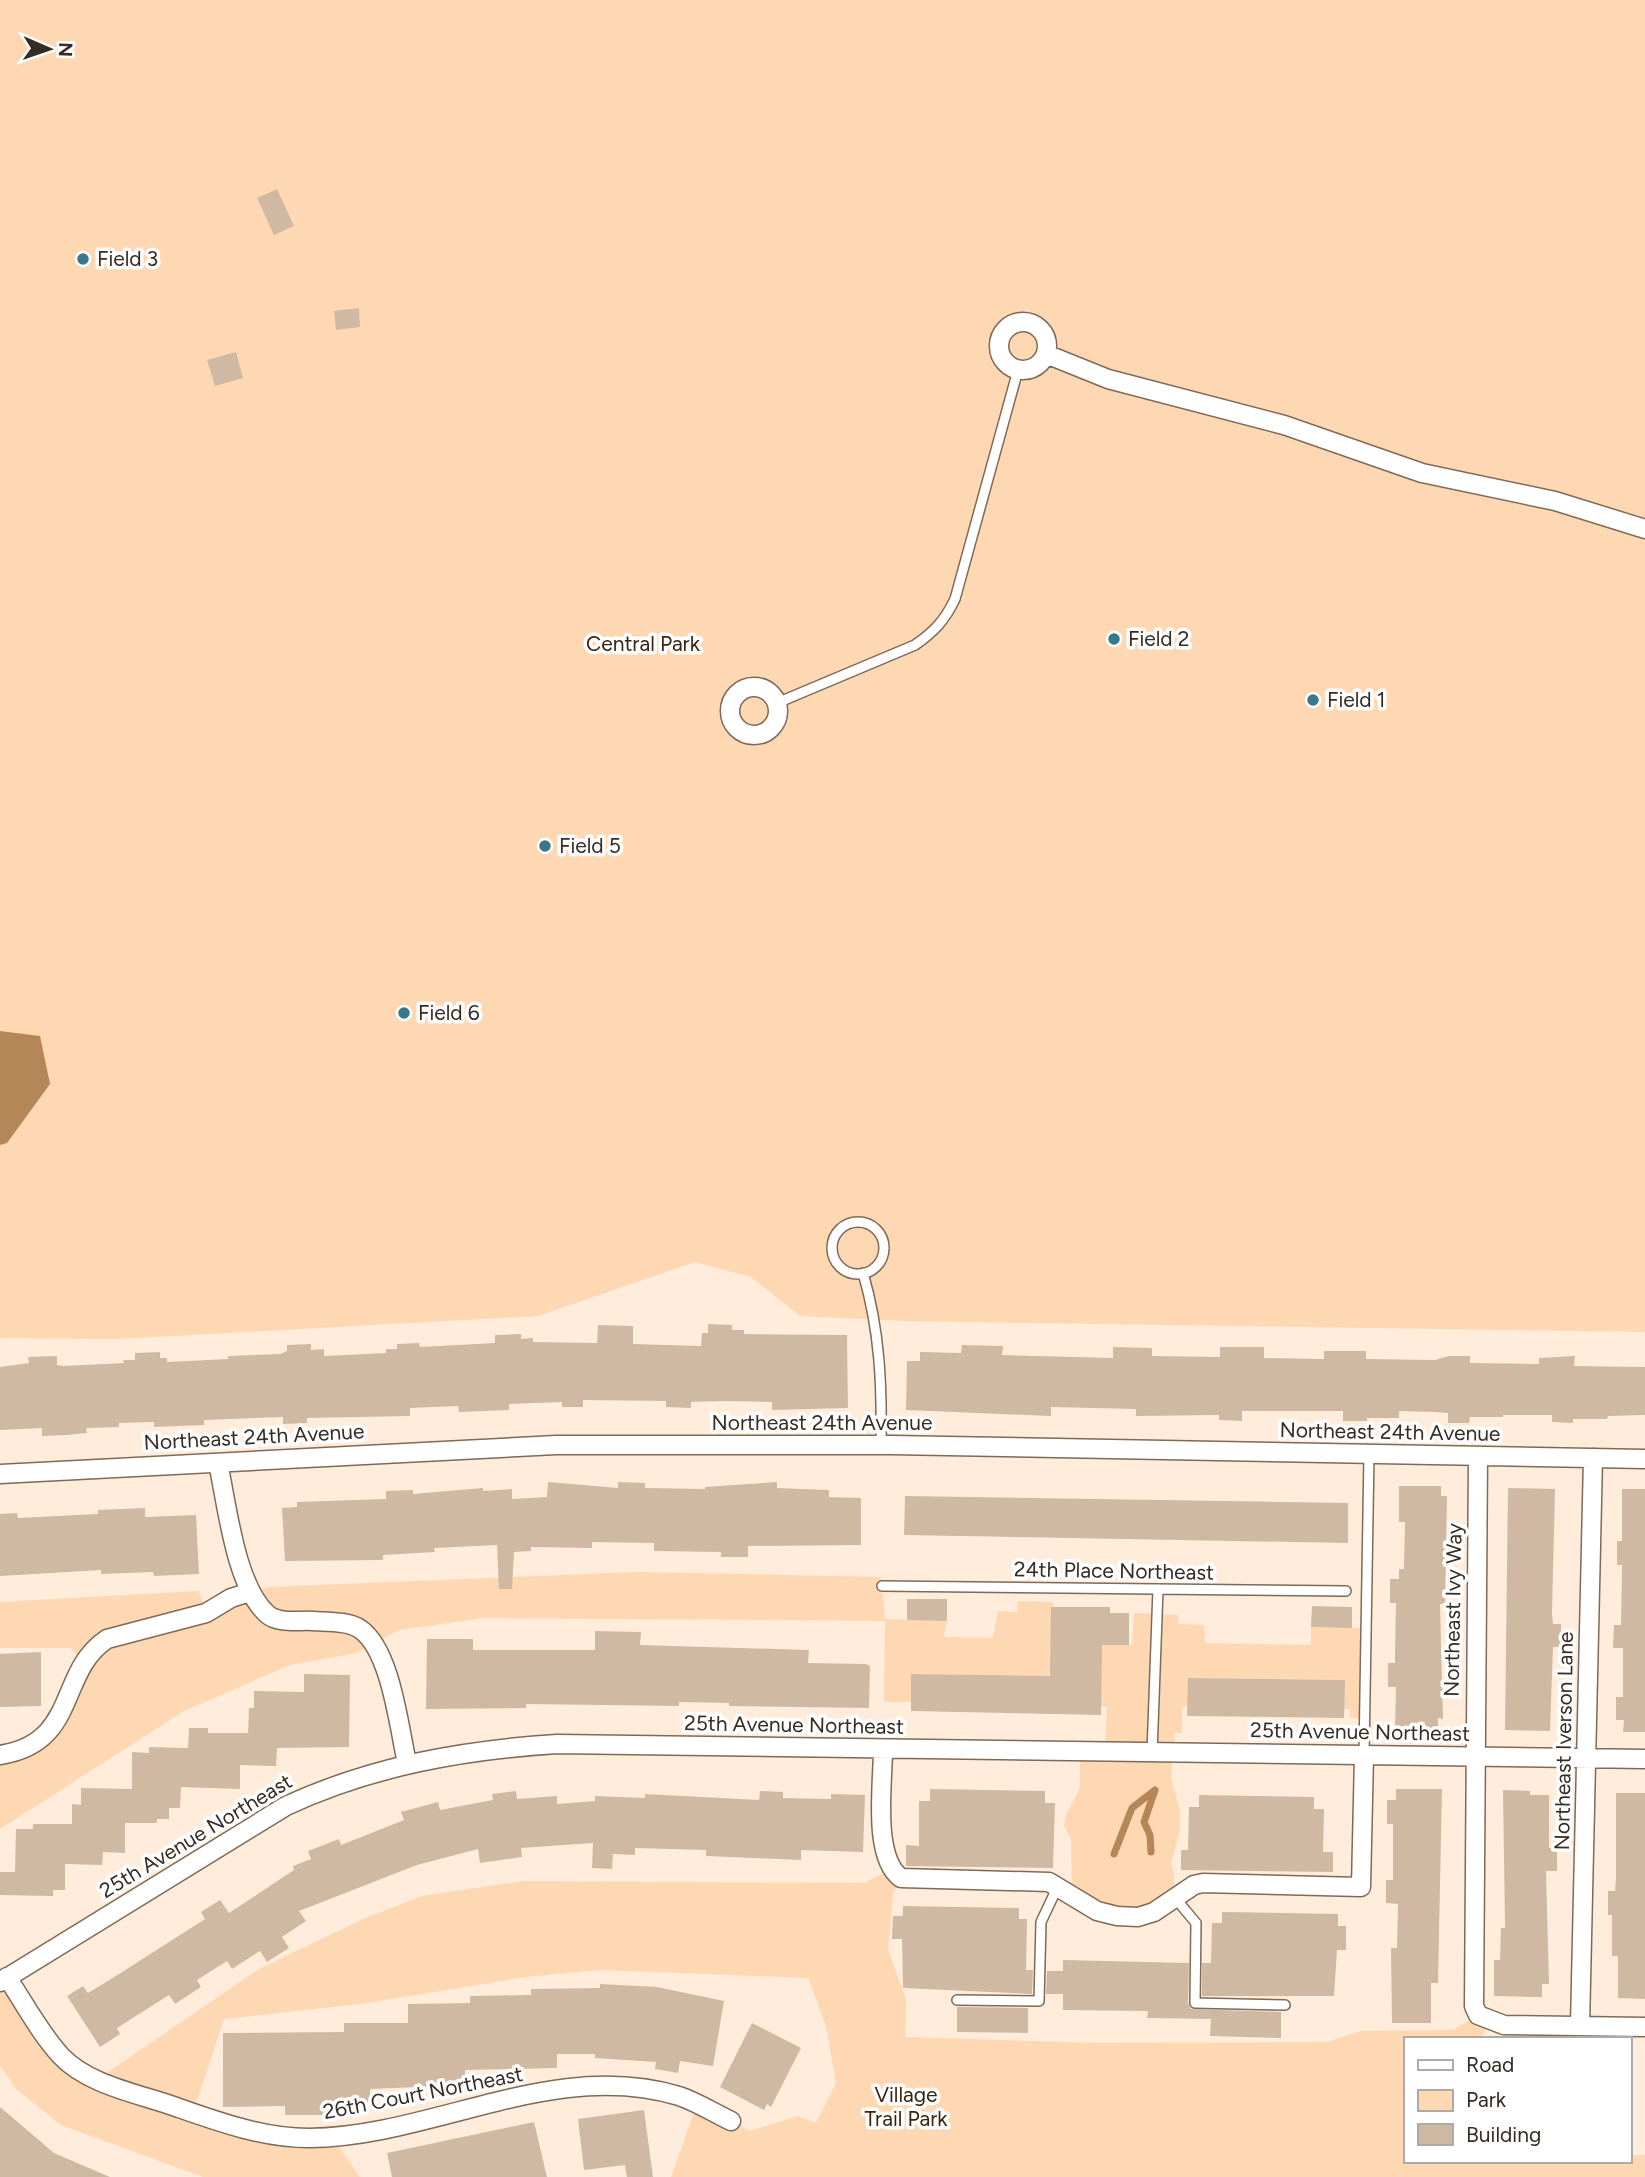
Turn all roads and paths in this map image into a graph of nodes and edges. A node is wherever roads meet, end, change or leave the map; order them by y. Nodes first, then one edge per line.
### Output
1 (1046, 354) junction
2 (1018, 370) junction
3 (1645, 529) edge
4 (777, 703) dead end
5 (863, 1273) junction
6 (881, 1445) junction
7 (1369, 1454) junction
8 (1478, 1457) junction
9 (1594, 1458) junction
10 (1645, 1459) edge
11 (218, 1463) junction
12 (0, 1474) edge
13 (882, 1586) dead end
14 (1158, 1589) junction
15 (1346, 1591) dead end
16 (250, 1592) junction
17 (883, 1749) junction
18 (1152, 1753) junction
19 (0, 1755) edge
20 (1364, 1755) junction
21 (1474, 1756) junction
22 (1586, 1758) junction
23 (1645, 1759) edge
24 (407, 1763) junction
25 (1059, 1885) junction
26 (1176, 1899) junction
27 (3, 1979) edge
28 (957, 2000) dead end
29 (1285, 2005) dead end
30 (1580, 2025) junction
31 (1645, 2026) edge
32 (731, 2121) dead end

1 - 2 street
1 - 2 street
1 - 3 street
2 - 4 lane
5 - 5 lane
5 - 6 lane
6 - 7 street, Northeast 24th Avenue
6 - 11 street, Northeast 24th Avenue
7 - 8 street, Northeast 24th Avenue
7 - 20 lane
8 - 9 street, Northeast 24th Avenue
8 - 21 street, Northeast Ivy Way
9 - 10 street, Northeast 24th Avenue
9 - 22 street, Northeast Iverson Lane
11 - 12 street, Northeast 24th Avenue
11 - 16 street
13 - 14 lane, 24th Place Northeast
14 - 15 lane, 24th Place Northeast
14 - 18 lane
16 - 19 street
16 - 24 street
17 - 18 street, 25th Avenue Northeast
17 - 24 street, 25th Avenue Northeast
17 - 25 street
18 - 20 street, 25th Avenue Northeast
20 - 21 street, 25th Avenue Northeast
20 - 26 street
21 - 22 street, 25th Avenue Northeast
21 - 30 street, Northeast Ivy Way
22 - 23 street, 25th Avenue Northeast
22 - 30 street, Northeast Iverson Lane
24 - 27 street, 25th Avenue Northeast
25 - 26 street
25 - 28 lane
26 - 29 lane
27 - 32 street, 26th Court Northeast
30 - 31 street

